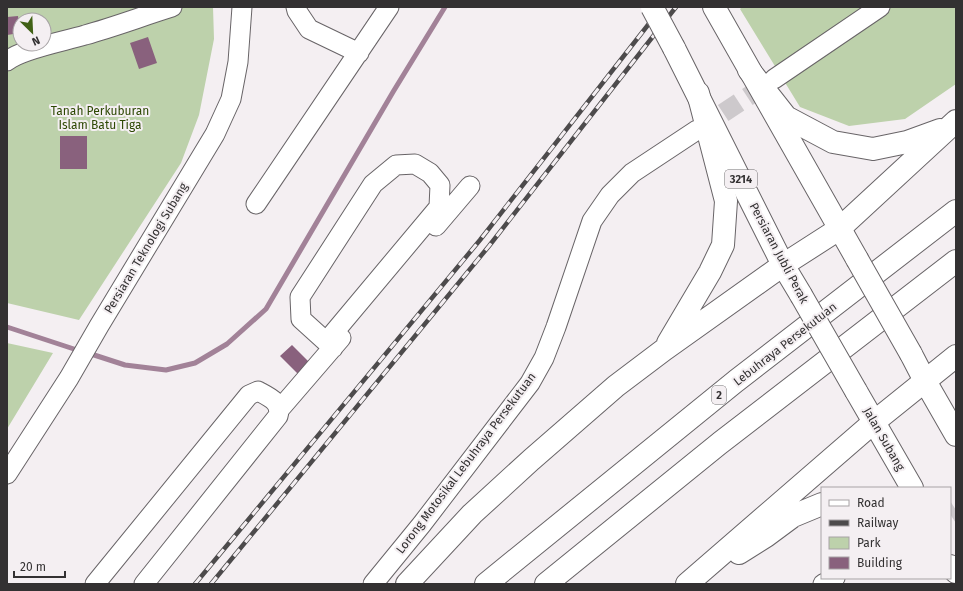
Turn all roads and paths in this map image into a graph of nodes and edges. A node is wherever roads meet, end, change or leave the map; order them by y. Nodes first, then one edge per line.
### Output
1 (172, 7) edge
2 (242, 7) edge
3 (296, 7) edge
4 (389, 7) edge
5 (652, 7) edge
6 (715, 9) edge
7 (877, 9) edge
8 (358, 52) junction
9 (7, 61) edge
10 (749, 70) junction
11 (774, 79) tunnel mouth
12 (698, 93) junction
13 (952, 124) edge
14 (698, 130) tunnel mouth
15 (470, 186) dead end
16 (256, 204) dead end
17 (956, 211) edge
18 (839, 229) junction
19 (956, 260) edge
20 (784, 265) junction
21 (329, 345) junction
22 (665, 349) junction
23 (956, 356) edge
24 (925, 381) junction
25 (856, 391) joint
26 (279, 410) junction
27 (874, 422) junction
28 (956, 435) edge
29 (7, 474) edge
30 (911, 487) edge
31 (821, 504) edge
32 (951, 557) edge
33 (956, 566) edge
34 (833, 579) edge
35 (95, 584) edge
36 (144, 584) edge
37 (373, 584) edge
38 (408, 584) edge
39 (486, 584) edge
40 (546, 584) edge
41 (687, 584) edge
42 (691, 584) edge
43 (823, 584) edge

1 - 9 street
2 - 29 street, Persiaran Teknologi Subang
3 - 8 street
4 - 8 street
5 - 12 main road, Persiaran Jubli Perak / 3214, bridge
6 - 10 main road
7 - 11 street
8 - 16 street
10 - 13 main road
10 - 18 main road
12 - 20 main road, Persiaran Jubli Perak / 3214
12 - 22 main road
13 - 18 main road
14 - 37 street, Lorong Motosikal Lebuhraya Persekutuan
15 - 21 street
17 - 39 main road, Lebuhraya Persekutuan / 2
18 - 20 main road
18 - 24 main road, bridge
19 - 40 main road
20 - 22 main road
20 - 25 main road, Persiaran Jubli Perak / 3214, bridge
21 - 21 street
21 - 26 street
22 - 38 main road
23 - 24 main road
24 - 27 main road
24 - 28 main road
25 - 27 main road, Jalan Subang / 3214
26 - 35 street
26 - 36 street
27 - 30 main road, Jalan Subang / 3214
27 - 41 main road
31 - 42 main road
32 - 33 main road
34 - 43 street

